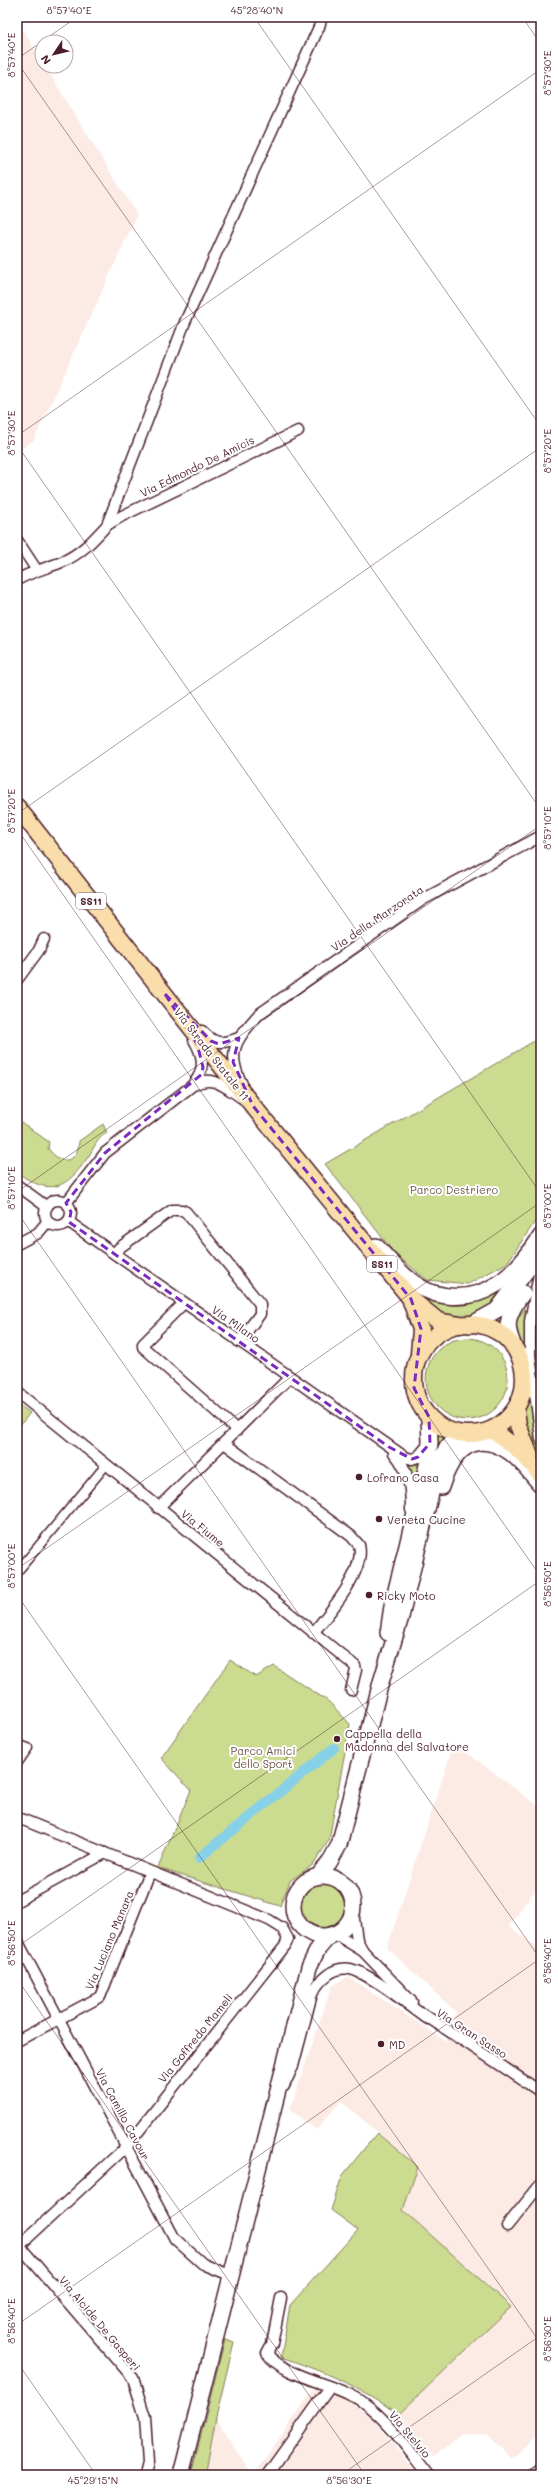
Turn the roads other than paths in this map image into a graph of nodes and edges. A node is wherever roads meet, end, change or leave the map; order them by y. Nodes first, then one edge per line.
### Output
1 (322, 17) edge
2 (298, 431) dead end
3 (107, 525) junction
4 (17, 540) edge
5 (36, 570) junction
6 (17, 580) edge
7 (17, 807) edge
8 (541, 836) edge
9 (44, 939) dead end
10 (17, 980) edge
11 (165, 994) junction
12 (238, 1038) junction
13 (193, 1084) junction
14 (253, 1106) junction
15 (17, 1185) edge
16 (66, 1204) junction
17 (47, 1206) junction
18 (48, 1221) junction
19 (68, 1222) junction
20 (354, 1230) junction
21 (541, 1236) edge
22 (17, 1244) edge
23 (541, 1249) edge
24 (115, 1254) junction
25 (540, 1268) edge
26 (411, 1299) junction
27 (184, 1303) junction
28 (465, 1325) junction
29 (239, 1342) junction
30 (518, 1353) junction
31 (419, 1355) junction
32 (290, 1378) junction
33 (17, 1392) edge
34 (516, 1409) junction
35 (429, 1417) junction
36 (237, 1430) junction
37 (492, 1430) junction
38 (463, 1434) junction
39 (541, 1439) edge
40 (224, 1443) junction
41 (430, 1443) junction
42 (389, 1447) junction
43 (106, 1465) junction
44 (540, 1477) edge
45 (158, 1508) junction
46 (416, 1531) junction
47 (17, 1572) edge
48 (313, 1633) junction
49 (351, 1690) dead end
50 (17, 1744) edge
51 (17, 1764) edge
52 (21, 1819) dead end
53 (339, 1845) junction
54 (105, 1853) junction
55 (150, 1872) junction
56 (318, 1876) junction
57 (348, 1888) junction
58 (17, 1901) edge
59 (353, 1912) junction
60 (301, 1926) junction
61 (333, 1934) junction
62 (17, 1940) edge
63 (363, 1951) junction
64 (309, 1967) junction
65 (58, 2019) junction
66 (428, 2019) junction
67 (17, 2041) edge
68 (541, 2092) edge
69 (274, 2110) junction
70 (127, 2146) junction
71 (541, 2184) edge
72 (507, 2226) dead end
73 (18, 2245) edge
74 (232, 2276) junction
75 (281, 2298) dead end
76 (330, 2386) junction
77 (541, 2467) edge
78 (145, 2475) edge
79 (181, 2475) edge
80 (267, 2475) edge
81 (428, 2475) edge
82 (532, 2475) edge

1 - 3 street
2 - 3 street, Via Edmondo De Amicis
3 - 5 street
4 - 5 street
5 - 6 street
7 - 11 main road, Via Strada Statale 11 / SS11
8 - 12 street, Via della Marzorata
9 - 10 street
11 - 12 street
11 - 13 street
11 - 14 main road, Via Strada Statale 11
12 - 14 street, Via della Marzorata
13 - 14 street
13 - 16 street
14 - 20 main road, Via Strada Statale 11
15 - 17 street
16 - 17 street
16 - 19 street
17 - 18 street
18 - 19 street
18 - 22 street
19 - 24 street, Via Milano
20 - 21 main road
20 - 26 main road, Via Strada Statale 11 / SS11
23 - 28 main road
24 - 27 street, Via Milano
24 - 29 street
25 - 30 main road
25 - 39 street
26 - 28 main road, Via Strada Statale 11
26 - 31 main road, Via Strada Statale 11
27 - 29 street, Via Milano
27 - 36 street
28 - 30 main road
28 - 31 main road
29 - 32 street, Via Milano
30 - 34 main road
31 - 35 main road
32 - 36 street
32 - 42 street, Via Milano
33 - 43 street, Via Fiume
34 - 37 main road
34 - 44 main road
35 - 38 main road
35 - 41 main road
36 - 40 street
37 - 38 main road
37 - 44 main road
38 - 46 main road
40 - 45 street
40 - 48 street
41 - 42 street
41 - 46 main road
42 - 46 street
43 - 45 street, Via Fiume
43 - 47 street
44 - 46 main road
45 - 48 street, Via Fiume
46 - 53 main road
48 - 49 street, Via Fiume
50 - 51 street
52 - 54 street
53 - 56 main road
53 - 57 main road
54 - 55 street
54 - 58 street
55 - 65 street, Via Luciano Manara
55 - 70 street, Via Goffredo Mameli
56 - 57 main road
56 - 60 main road
57 - 59 main road
59 - 61 main road
59 - 63 street, Via Gran Sasso
60 - 61 main road
60 - 64 main road
61 - 63 street, Via Gran Sasso
61 - 64 main road
62 - 65 street, Via Camillo Cavour
63 - 66 street, Via Gran Sasso
64 - 69 main road
65 - 67 street, Via Luciano Manara
65 - 70 street, Via Camillo Cavour
66 - 68 street, Via Gran Sasso
66 - 69 street
69 - 74 main road
70 - 73 street, Via Goffredo Mameli
70 - 74 street, Via Camillo Cavour
71 - 72 street
73 - 78 street, Via Alcide De Gasperi
74 - 79 main road
75 - 76 street, Via Stelvio
76 - 80 street
76 - 81 street, Via Stelvio
77 - 82 street

